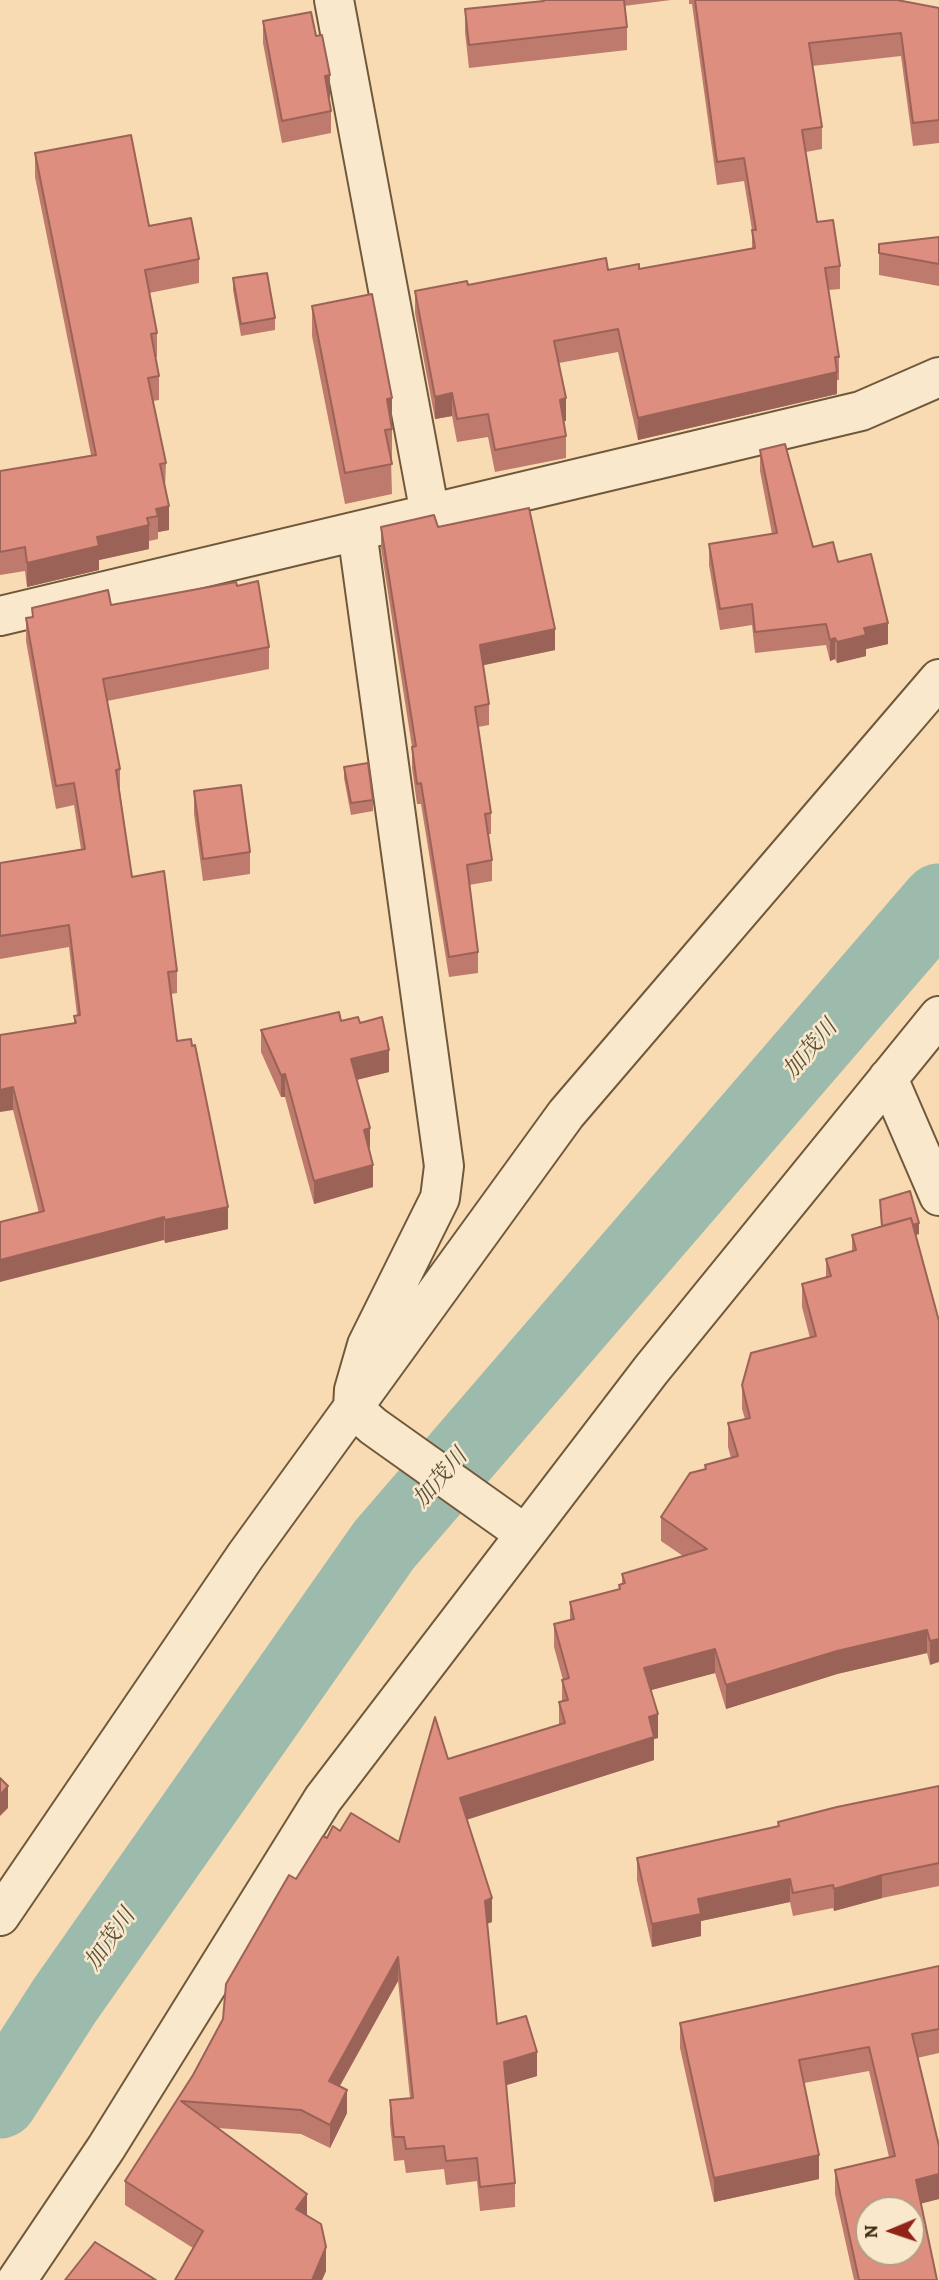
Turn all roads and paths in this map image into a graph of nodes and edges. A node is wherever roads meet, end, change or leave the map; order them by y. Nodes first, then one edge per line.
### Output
1 (334, 0) edge
2 (939, 377) edge
3 (430, 514) junction
4 (357, 531) junction
5 (0, 616) edge
6 (939, 679) edge
7 (939, 1016) edge
8 (888, 1078) junction
9 (939, 1196) edge
10 (353, 1408) junction
11 (525, 1534) junction
12 (0, 1916) edge
13 (18, 2280) edge

1 - 3 street
2 - 3 street
3 - 4 street
4 - 5 street
4 - 10 street
6 - 10 street
7 - 8 street
8 - 9 street
8 - 11 street
10 - 11 street
10 - 12 street
11 - 13 street

